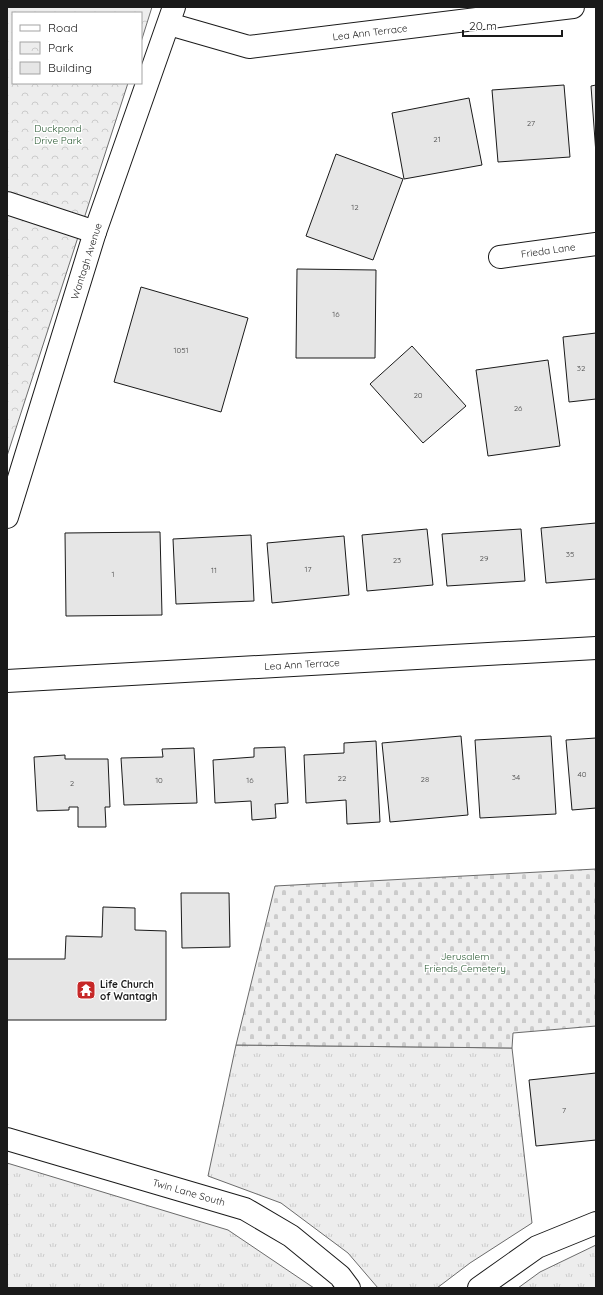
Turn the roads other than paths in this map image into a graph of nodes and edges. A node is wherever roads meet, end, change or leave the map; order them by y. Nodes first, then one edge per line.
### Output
1 (573, 7) edge
2 (172, 15) edge
3 (7, 203) edge
4 (95, 232) junction
5 (596, 244) edge
6 (500, 257) dead end
7 (7, 517) edge
8 (596, 648) edge
9 (7, 681) edge
10 (7, 1139) edge
11 (596, 1223) edge
12 (349, 1288) edge
13 (479, 1288) edge

1 - 2 street, Lea Ann Terrace
2 - 4 street, Wantagh Avenue
3 - 4 street
4 - 7 street, Wantagh Avenue
5 - 6 street, Frieda Lane
8 - 9 street, Lea Ann Terrace
10 - 12 street, Twin Lane South
11 - 13 street

